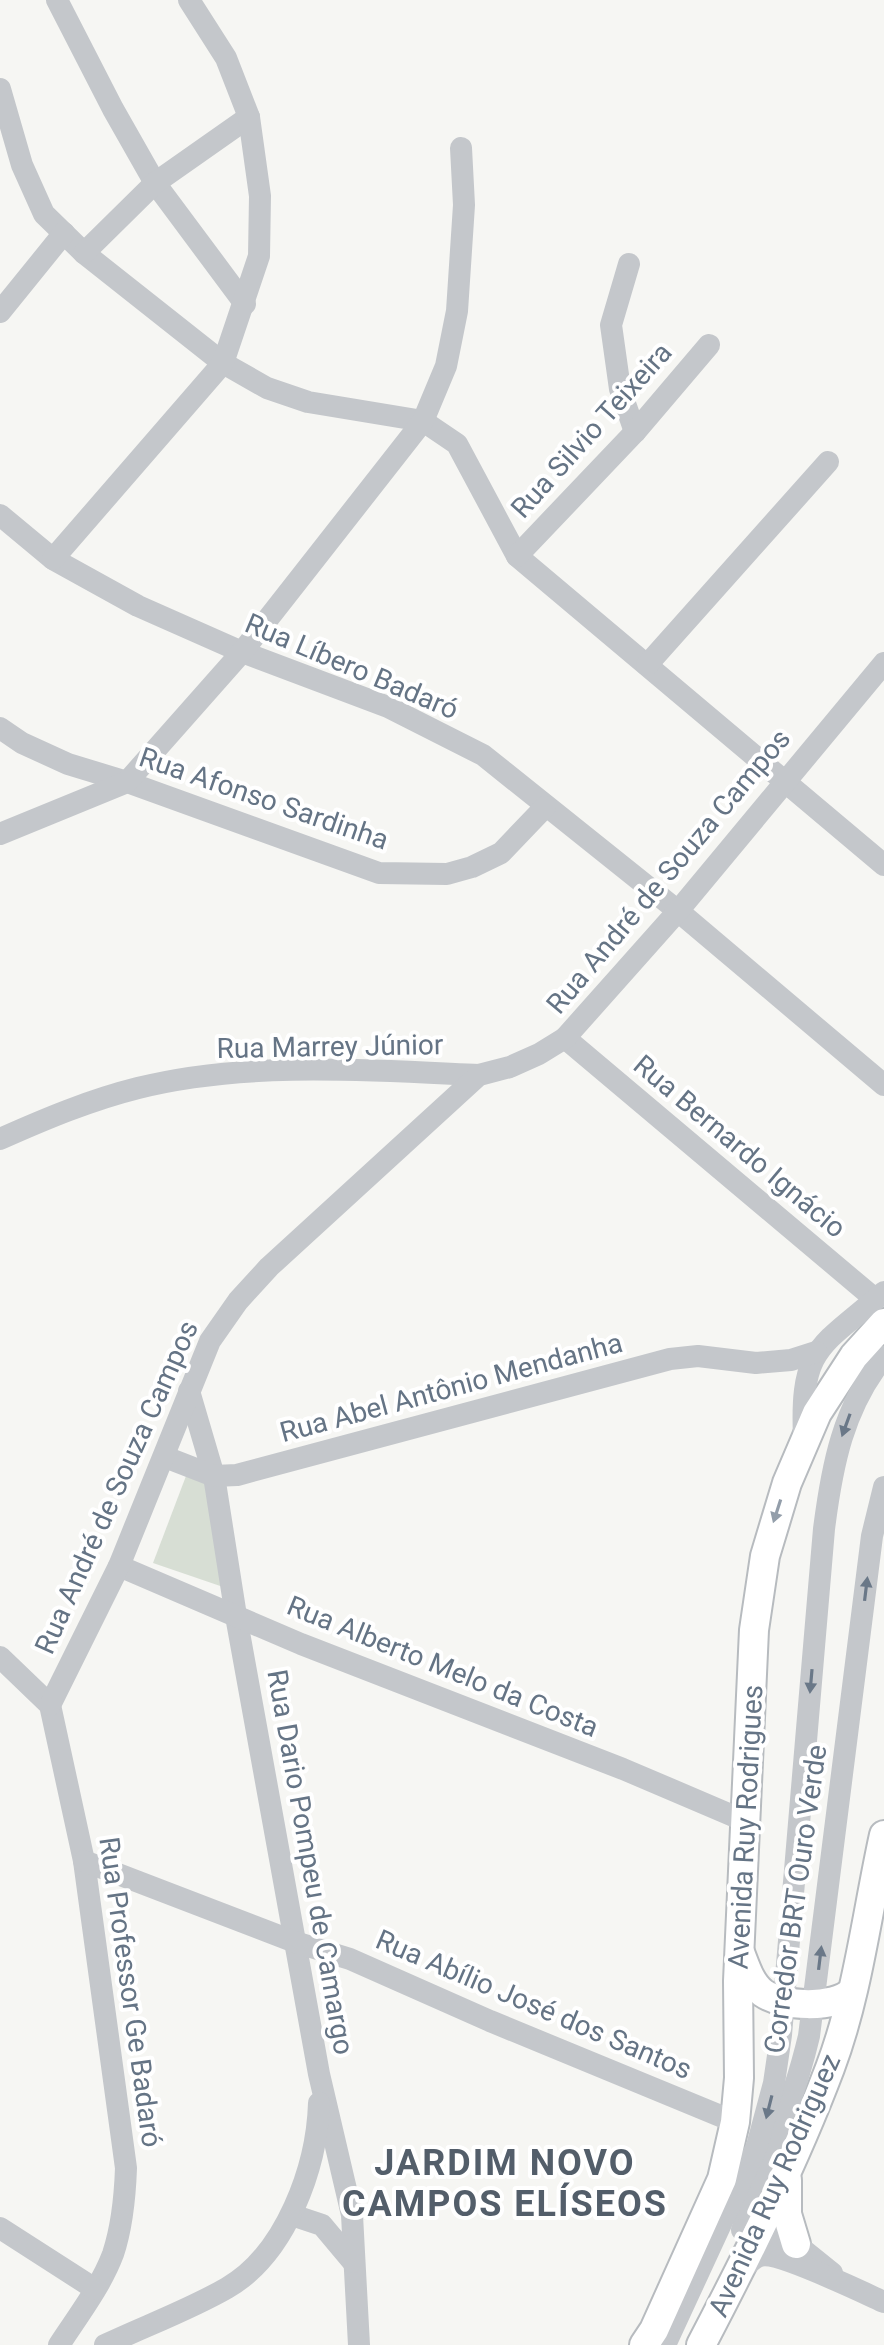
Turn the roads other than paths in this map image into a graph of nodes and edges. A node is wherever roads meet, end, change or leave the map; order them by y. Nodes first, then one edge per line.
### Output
1 (57, 0) edge
2 (189, 0) edge
3 (0, 89) edge
4 (249, 117) junction
5 (461, 148) dead end
6 (155, 183) junction
7 (64, 233) junction
8 (84, 253) junction
9 (629, 264) dead end
10 (245, 304) junction
11 (0, 312) edge
12 (709, 345) dead end
13 (223, 363) junction
14 (423, 421) junction
15 (635, 432) junction
16 (828, 462) dead end
17 (0, 515) edge
18 (517, 556) junction
19 (53, 559) junction
20 (242, 652) junction
21 (884, 663) edge
22 (647, 665) junction
23 (0, 728) edge
24 (785, 781) junction
25 (127, 782) junction
26 (545, 807) junction
27 (0, 834) edge
28 (884, 865) edge
29 (678, 911) junction
30 (565, 1038) junction
31 (479, 1075) junction
32 (884, 1085) edge
33 (0, 1139) edge
34 (881, 1305) edge
35 (816, 1352) junction
36 (756, 1363) junction
37 (880, 1365) edge
38 (189, 1391) junction
39 (803, 1400) junction
40 (804, 1440) junction
41 (165, 1457) junction
42 (214, 1476) junction
43 (884, 1487) edge
44 (119, 1566) junction
45 (236, 1616) junction
46 (0, 1657) edge
47 (50, 1705) junction
48 (745, 1821) junction
49 (884, 1835) edge
50 (84, 1861) junction
51 (295, 1942) junction
52 (739, 1950) junction
53 (852, 1992) junction
54 (784, 2000) junction
55 (814, 2004) junction
56 (319, 2074) junction
57 (735, 2122) junction
58 (790, 2163) junction
59 (292, 2215) junction
60 (730, 2225) junction
61 (0, 2228) edge
62 (796, 2244) junction
63 (353, 2262) junction
64 (739, 2271) junction
65 (841, 2282) junction
66 (95, 2289) junction
67 (884, 2302) edge
68 (59, 2345) edge
69 (105, 2345) edge
70 (359, 2345) edge
71 (644, 2345) edge
72 (665, 2345) edge
73 (682, 2345) edge
74 (701, 2345) edge

1 - 6 street
2 - 4 street
3 - 7 street
4 - 6 street
4 - 10 street
5 - 14 street
6 - 8 street
6 - 10 street
7 - 8 street
7 - 11 street
8 - 13 street
9 - 15 street
10 - 13 street
12 - 15 street, Rua Silvio Teixeira
13 - 14 street
13 - 19 street
14 - 18 street
14 - 20 street
15 - 18 street, Rua Silvio Teixeira
16 - 22 street
17 - 19 street, Rua Líbero Badaró
18 - 22 street
19 - 20 street, Rua Líbero Badaró
20 - 25 street
20 - 26 street, Rua Líbero Badaró
21 - 24 street, Rua André de Souza Campos
22 - 24 street
23 - 25 street, Rua Afonso Sardinha
24 - 28 street
24 - 29 street, Rua André de Souza Campos
25 - 26 street, Rua Afonso Sardinha
25 - 27 street
26 - 29 street, Rua Líbero Badaró
29 - 30 street, Rua André de Souza Campos
29 - 32 street, Rua Líbero Badaró
30 - 31 street, Rua André de Souza Campos
30 - 34 street, Rua Bernardo Ignácio
31 - 33 street, Rua Marrey Júnior
31 - 38 street, Rua André de Souza Campos
34 - 35 street
34 - 40 main road, Avenida Ruy Rodrigues
35 - 36 street, Rua Abel Antônio Mendanha
35 - 39 street
36 - 39 street, Rua Abel Antônio Mendanha
36 - 42 street, Rua Abel Antônio Mendanha
37 -> 54 street, Corredor BRT Ouro Verde
38 - 41 street, Rua André de Souza Campos
38 - 42 street, Rua Dario Pompeu de Camargo
39 - 40 street
40 -> 48 main road, Avenida Ruy Rodrigues
41 - 42 street, Rua Abel Antônio Mendanha
41 - 44 street, Rua André de Souza Campos
42 - 45 street, Rua Dario Pompeu de Camargo
55 -> 43 street, Corredor BRT Ouro Verde
44 - 45 street, Rua Alberto Melo da Costa
44 - 47 street, Rua André de Souza Campos
45 - 48 street, Rua Alberto Melo da Costa
45 - 51 street, Rua Dario Pompeu de Camargo
46 - 47 street
47 - 50 street, Rua Professor Ge Badaró
48 - 52 main road, Avenida Ruy Rodrigues
49 - 53 main road, Avenida Ruy Rodriguez
50 - 51 street, Rua Abílio José dos Santos
50 - 66 street, Rua Professor Ge Badaró
51 - 56 street, Rua Dario Pompeu de Camargo
51 - 57 street, Rua Abílio José dos Santos
52 - 54 main road
52 - 57 main road, Avenida Ruy Rodrigues
53 - 55 main road
53 - 58 main road, Avenida Ruy Rodriguez
54 - 55 main road
54 -> 60 street, Corredor BRT Ouro Verde
55 - 60 street, Corredor BRT Ouro Verde
56 - 59 street
56 - 63 street, Rua Dario Pompeu de Camargo
57 - 60 main road, Avenida Ruy Rodrigues
58 - 60 main road, Avenida Ruy Rodriguez
58 - 62 main road
59 - 63 street
59 - 69 street
60 - 62 street
60 - 64 main road, Avenida Ruy Rodriguez
60 - 71 main road, Avenida Ruy Rodrigues
60 - 72 street, Corredor BRT Ouro Verde
60 - 73 street, Corredor BRT Ouro Verde
61 - 66 street
62 - 65 street
63 - 70 street, Rua Dario Pompeu de Camargo
64 - 65 street
64 - 74 main road, Avenida Ruy Rodriguez
65 - 67 street
66 - 68 street, Rua Professor Ge Badaró

